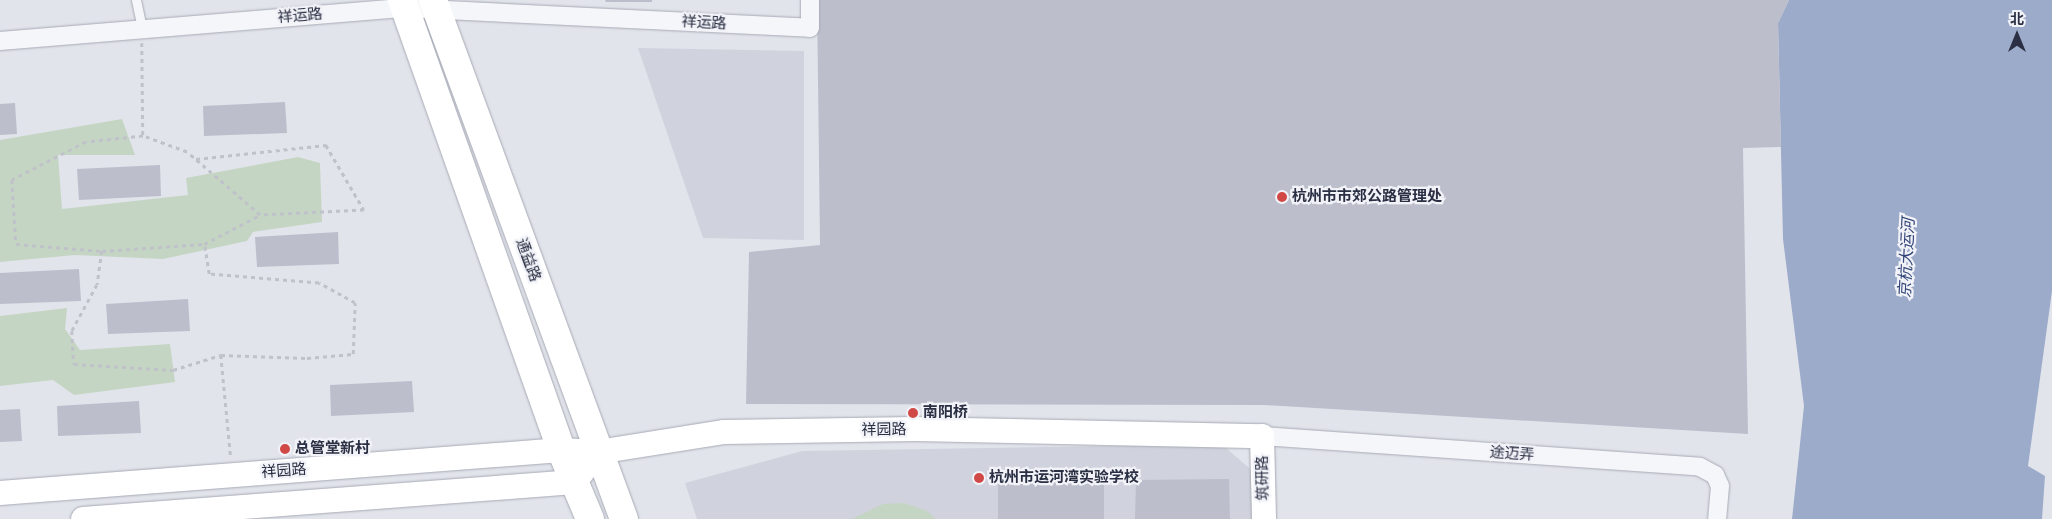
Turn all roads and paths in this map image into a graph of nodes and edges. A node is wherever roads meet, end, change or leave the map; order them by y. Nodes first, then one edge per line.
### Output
1 (136, 0) edge
2 (810, 0) edge
3 (404, 4) edge
4 (435, 4) edge
5 (142, 29) junction
6 (0, 41) edge
7 (143, 136) junction
8 (196, 159) junction
9 (260, 215) junction
10 (204, 244) junction
11 (102, 251) junction
12 (221, 355) junction
13 (1262, 436) junction
14 (561, 450) junction
15 (598, 452) junction
16 (232, 475) junction
17 (575, 482) junction
18 (0, 493) edge
19 (83, 519) edge
20 (590, 519) edge
21 (624, 519) edge
22 (1264, 519) edge
23 (1717, 519) edge

1 - 5 lane
2 - 4 street, 祥运路
3 - 4 street, 祥运路
3 - 5 street, 祥运路
3 - 14 main road
4 - 15 main road, 通益路
5 - 6 street, 祥运路
5 - 7 path
7 - 8 path
7 - 11 path
8 - 9 path
8 - 9 path
9 - 10 path
10 - 11 path
10 - 12 path
11 - 12 path
12 - 16 path
13 - 15 main road, 祥园路
13 - 22 main road, 筑研路
13 - 23 street, 途迈弄
14 - 15 main road, 祥园路
14 - 16 main road, 祥园路
14 - 17 main road
15 - 17 main road
15 - 21 main road, 通益路
16 - 18 main road, 祥园路
17 - 19 main road
17 - 20 main road

